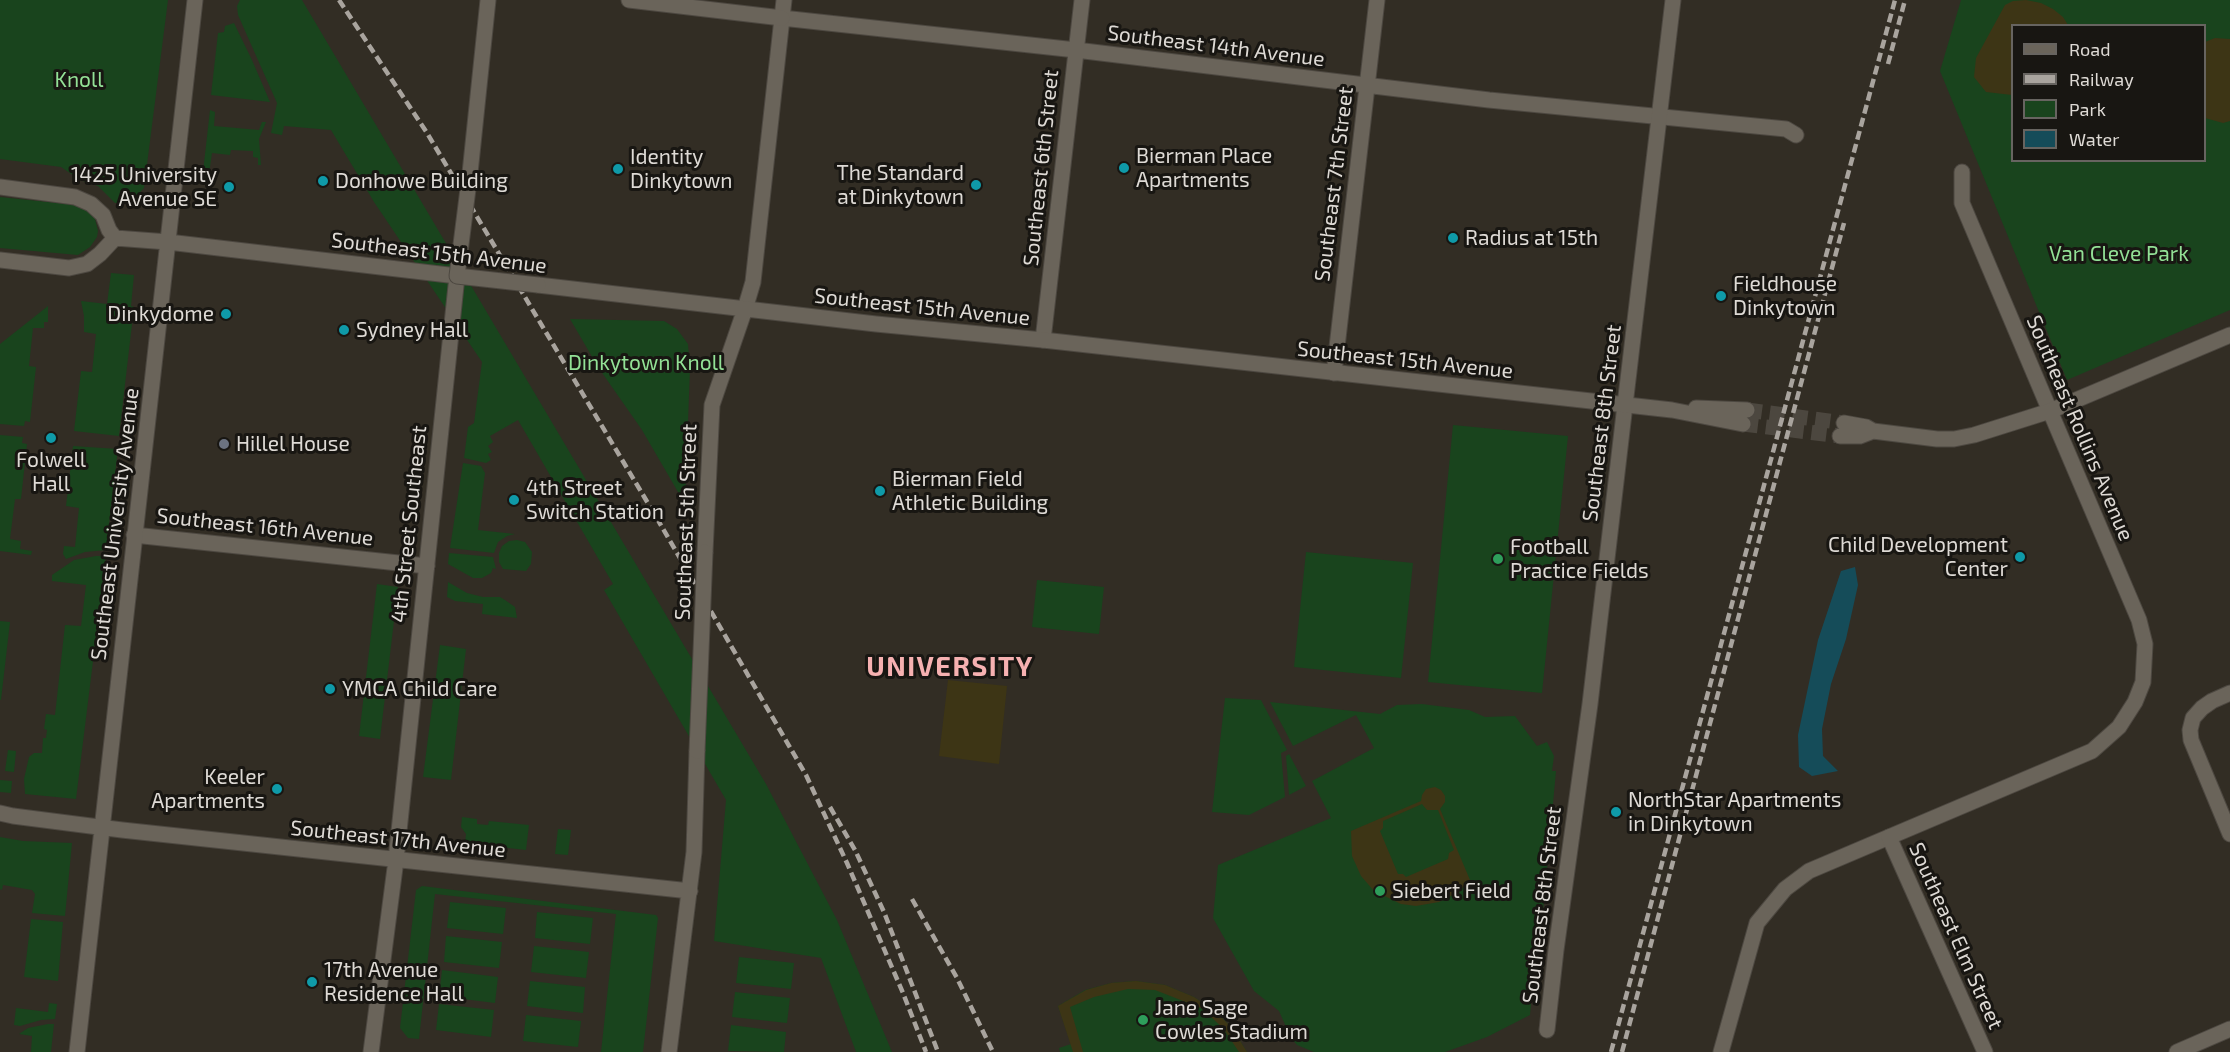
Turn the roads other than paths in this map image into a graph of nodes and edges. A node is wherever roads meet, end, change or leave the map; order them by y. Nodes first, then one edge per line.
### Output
1 (195, 0) edge
2 (488, 0) edge
3 (629, 0) edge
4 (784, 0) edge
5 (1082, 0) edge
6 (1377, 0) edge
7 (1672, 0) edge
8 (782, 18) junction
9 (1076, 50) junction
10 (1367, 86) junction
11 (1659, 117) junction
12 (1796, 135) dead end
13 (1962, 172) dead end
14 (0, 187) edge
15 (115, 238) junction
16 (168, 242) junction
17 (0, 260) edge
18 (457, 276) junction
19 (745, 309) junction
20 (2230, 335) edge
21 (1043, 340) junction
22 (1334, 373) junction
23 (1625, 405) junction
24 (2050, 411) junction
25 (1745, 417) tunnel mouth
26 (1842, 430) tunnel mouth
27 (135, 535) junction
28 (427, 566) junction
29 (2230, 693) edge
30 (0, 813) edge
31 (102, 827) junction
32 (2230, 834) edge
33 (1889, 837) junction
34 (396, 860) junction
35 (690, 891) junction
36 (2230, 1029) edge
37 (1547, 1030) dead end
38 (77, 1052) edge
39 (371, 1052) edge
40 (669, 1052) edge
41 (1722, 1052) edge
42 (1984, 1052) edge
43 (2177, 1052) edge

1 - 16 street, Southeast University Avenue
2 - 18 street, 4th Street Southeast, bridge
3 - 8 street, Southeast 14th Avenue
4 - 8 street, Southeast 5th Street
5 - 9 street, Southeast 6th Street
6 - 10 street, Southeast 7th Street
7 - 11 street, Southeast 8th Street
8 - 9 street, Southeast 14th Avenue
8 - 19 street, Southeast 5th Street
9 - 10 street, Southeast 14th Avenue
9 - 21 street, Southeast 6th Street
10 - 11 street, Southeast 14th Avenue
10 - 22 street, Southeast 7th Street
11 - 12 street, Southeast 14th Avenue
11 - 23 street, Southeast 8th Street
13 - 24 street, Southeast Rollins Avenue
14 - 15 street
15 - 16 street, Southeast 15th Avenue
15 - 17 street
16 - 18 street, Southeast 15th Avenue
16 - 27 street, Southeast University Avenue
18 - 19 street, Southeast 15th Avenue, bridge
18 - 28 street, 4th Street Southeast
19 - 21 street, Southeast 15th Avenue
19 - 35 street, Southeast 5th Street, bridge
20 - 24 street
21 - 22 street, Southeast 15th Avenue
22 - 23 street, Southeast 15th Avenue
23 - 25 street, Southeast 15th Avenue
23 - 37 street, Southeast 8th Street
24 - 26 street
24 - 33 street, Southeast Rollins Avenue
27 - 28 street, Southeast 16th Avenue
27 - 31 street, Southeast University Avenue
28 - 34 street, 4th Street Southeast
29 - 32 street
30 - 31 street, Southeast 17th Avenue
31 - 34 street, Southeast 17th Avenue
31 - 38 street, Southeast University Avenue
33 - 41 street
33 - 42 street, Southeast Elm Street
34 - 35 street, Southeast 17th Avenue
34 - 39 street, 4th Street Southeast
35 - 40 street, Southeast 5th Street
36 - 43 street

